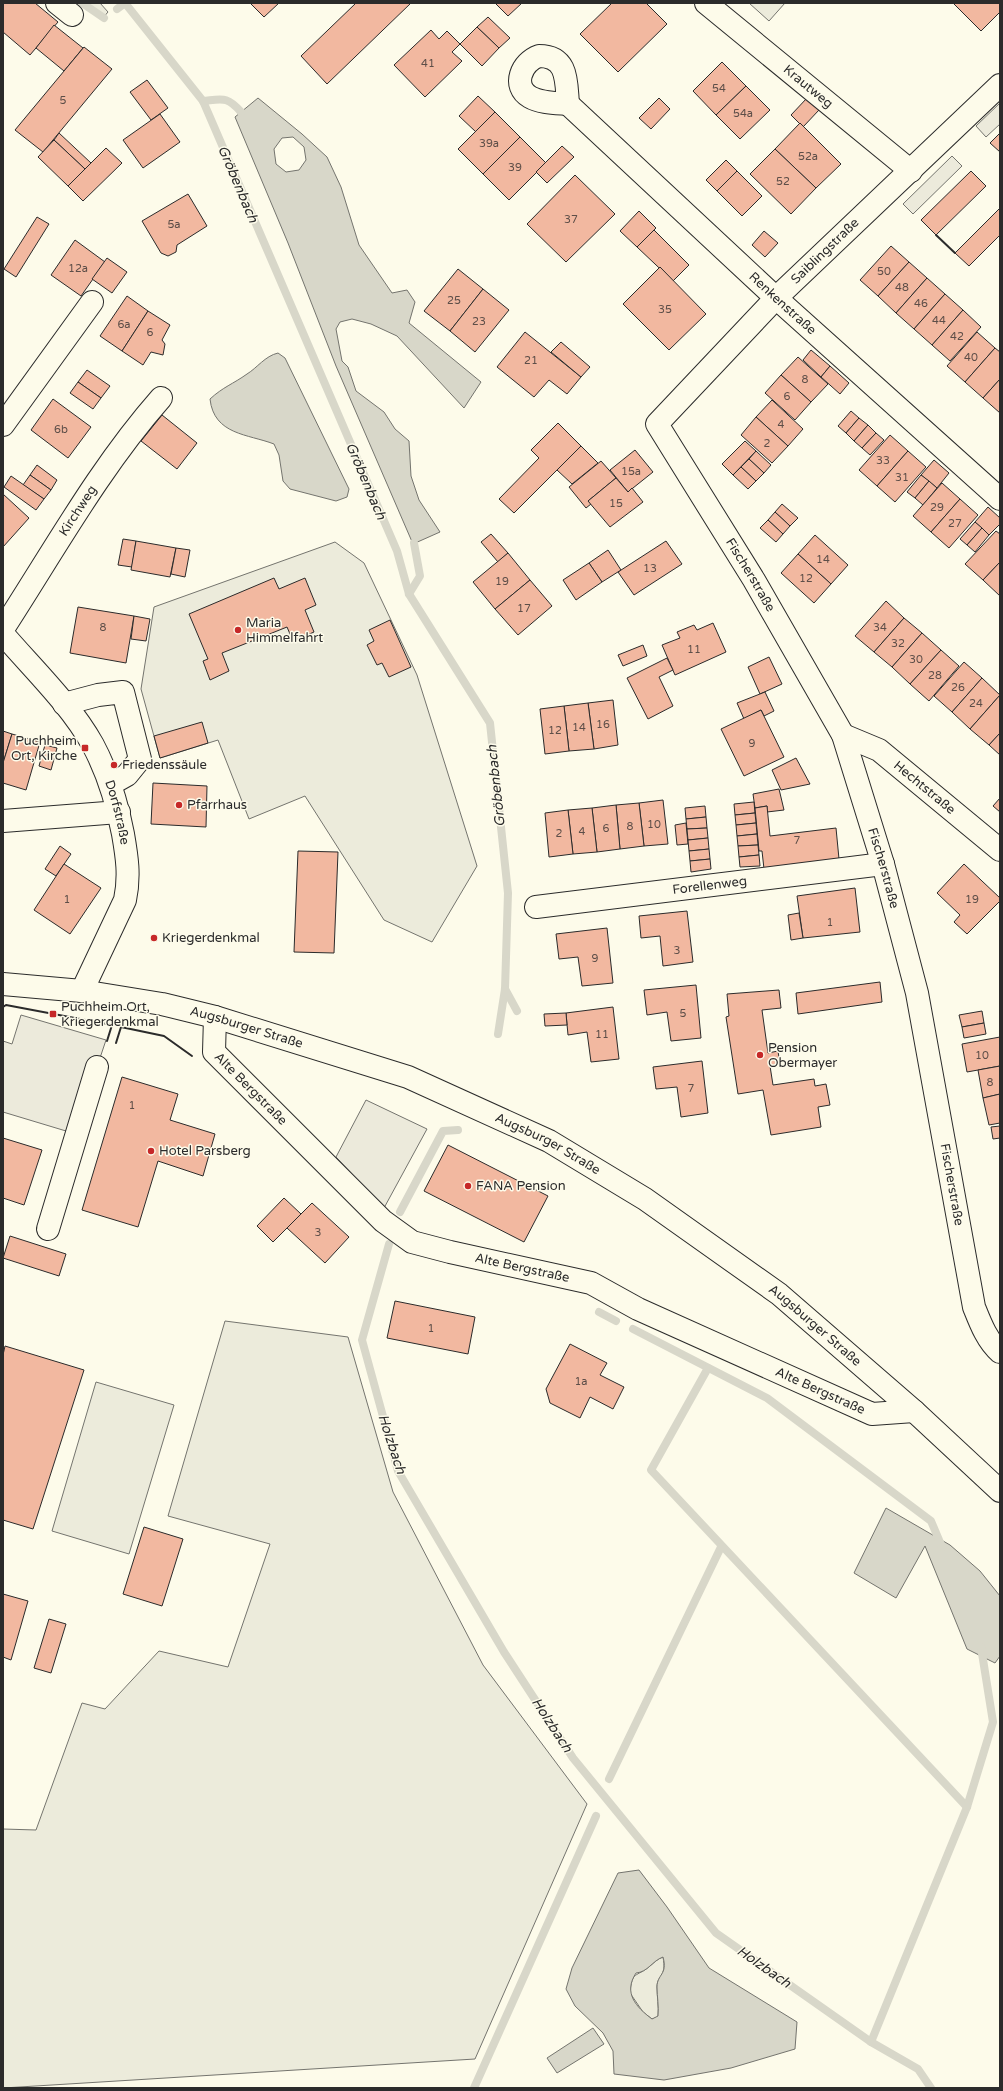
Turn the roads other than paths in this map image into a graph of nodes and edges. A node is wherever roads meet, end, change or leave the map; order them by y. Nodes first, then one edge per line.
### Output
1 (706, 3) edge
2 (1000, 85) edge
3 (568, 104) dead end
4 (911, 171) junction
5 (776, 298) junction
6 (92, 302) dead end
7 (161, 398) dead end
8 (3, 424) edge
9 (656, 424) joint
10 (1000, 499) edge
11 (3, 629) edge
12 (3, 634) edge
13 (64, 704) junction
14 (843, 735) junction
15 (111, 784) junction
16 (119, 812) junction
17 (3, 821) edge
18 (1000, 850) edge
19 (883, 864) junction
20 (536, 907) dead end
21 (3, 984) edge
22 (82, 991) junction
23 (215, 1017) junction
24 (97, 1068) dead end
25 (48, 1229) dead end
26 (1000, 1352) edge
27 (914, 1411) junction
28 (1000, 1491) edge

1 - 4 street, Krautweg
2 - 4 street, Saiblingstraße
3 - 5 street, Renkenstraße
4 - 5 street, Saiblingstraße
5 - 9 street, Saiblingstraße
5 - 10 street, Renkenstraße
6 - 8 street
7 - 11 street, Kirchweg
9 - 14 street, Fischerstraße
12 - 13 street, Dorfstraße
13 - 15 street, Dorfstraße
13 - 15 street
14 - 18 street, Hechtstraße
14 - 19 street, Fischerstraße
15 - 16 street, Dorfstraße
16 - 17 street
16 - 22 street, Dorfstraße
19 - 20 street, Forellenweg
19 - 26 street, Fischerstraße
21 - 22 street, Augsburger Straße
22 - 23 street, Augsburger Straße
23 - 27 street, Augsburger Straße
23 - 27 street, Alte Bergstraße
24 - 25 street
27 - 28 street, Augsburger Straße

